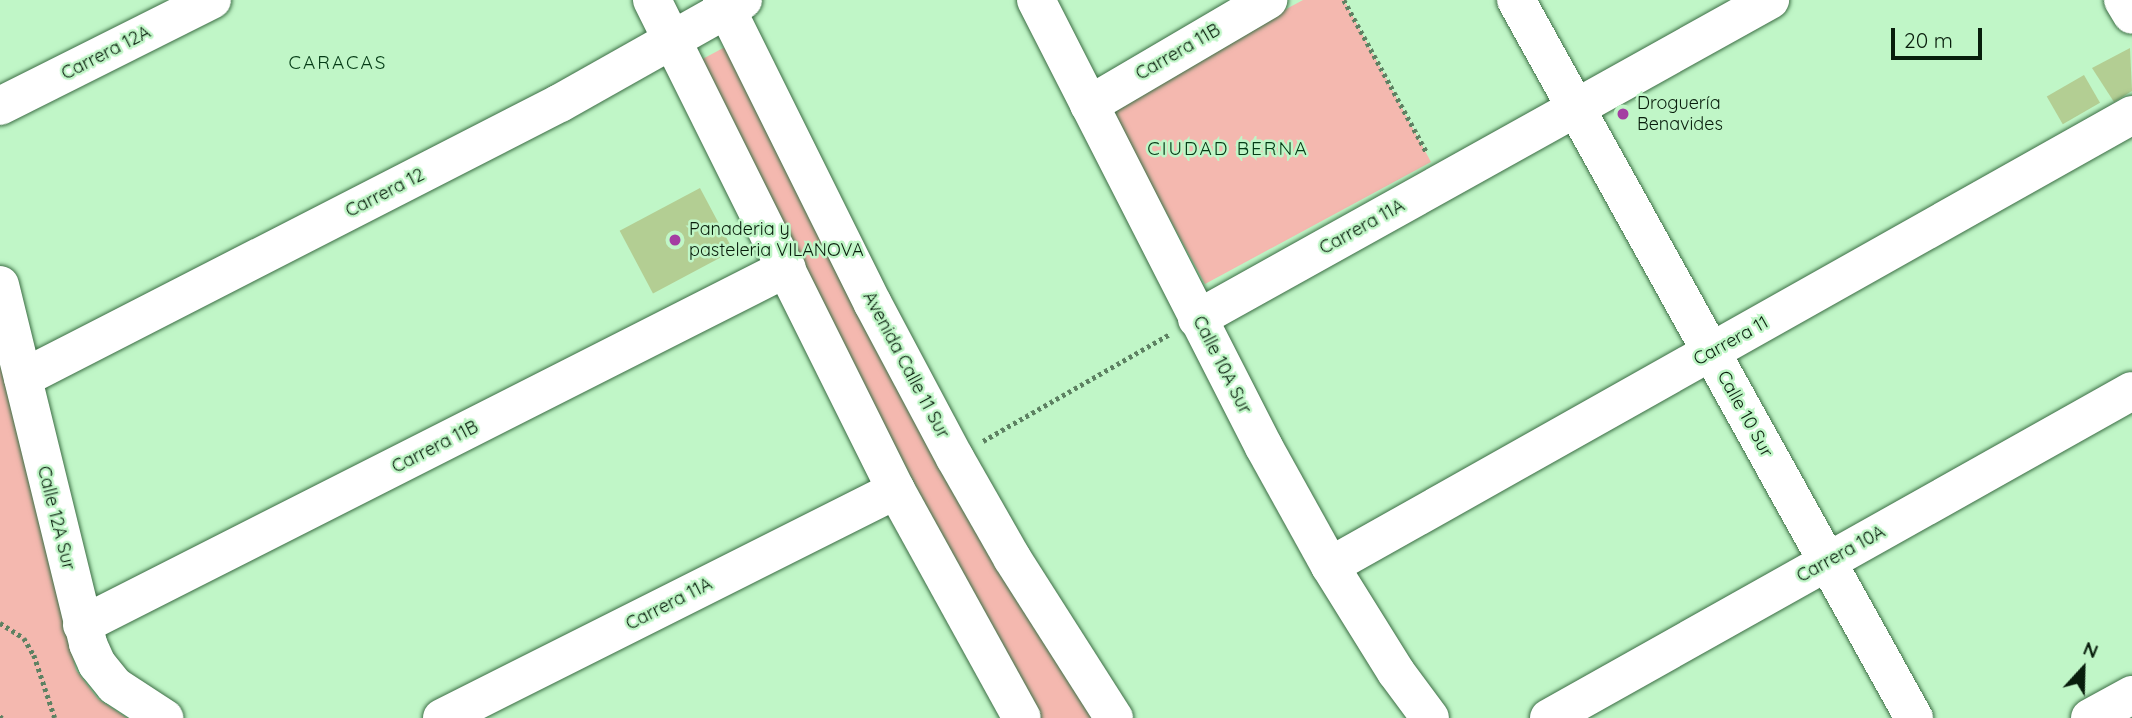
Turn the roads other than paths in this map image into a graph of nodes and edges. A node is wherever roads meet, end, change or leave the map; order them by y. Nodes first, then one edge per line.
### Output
1 (212, 0) edge
2 (652, 0) edge
3 (1036, 0) edge
4 (1268, 0) edge
5 (1516, 0) edge
6 (1770, 0) edge
7 (2123, 0) edge
8 (731, 3) edge
9 (2132, 15) edge
10 (673, 41) junction
11 (1089, 105) junction
12 (0, 106) edge
13 (1576, 108) junction
14 (2132, 115) edge
15 (787, 268) junction
16 (0, 285) edge
17 (1197, 319) junction
18 (1711, 352) junction
19 (23, 378) junction
20 (2132, 391) edge
21 (896, 490) junction
22 (1828, 562) junction
23 (1330, 566) junction
24 (82, 625) junction
25 (2132, 695) edge
26 (1018, 717) edge
27 (164, 718) edge
28 (442, 718) edge
29 (1114, 718) edge
30 (1430, 718) edge
31 (1549, 718) edge
32 (1914, 718) edge
33 (2090, 718) edge

1 - 12 street, Carrera 12A
2 - 10 street
3 - 11 street, Calle 10A Sur
4 - 11 street, Carrera 11B
5 - 13 street, Calle 10 Sur
6 - 13 street, Carrera 11A
7 - 9 street
8 - 10 street, Carrera 12
8 - 29 street, Avenida Calle 11 Sur
10 - 15 street
10 - 19 street, Carrera 12
11 - 17 street, Calle 10A Sur
13 - 17 street, Carrera 11A
13 - 18 street, Calle 10 Sur
14 - 18 street, Carrera 11
15 - 21 street
15 - 24 street, Carrera 11B
16 - 19 street, Calle 12A Sur
17 - 23 street, Calle 10A Sur
18 - 22 street, Calle 10 Sur
18 - 23 street, Carrera 11
19 - 24 street, Calle 12A Sur
20 - 22 street, Carrera 10A
21 - 26 street
21 - 28 street, Carrera 11A
22 - 31 street, Carrera 10A
22 - 32 street, Calle 10 Sur
23 - 30 street, Calle 10A Sur
24 - 27 street, Calle 12A Sur
25 - 33 street

